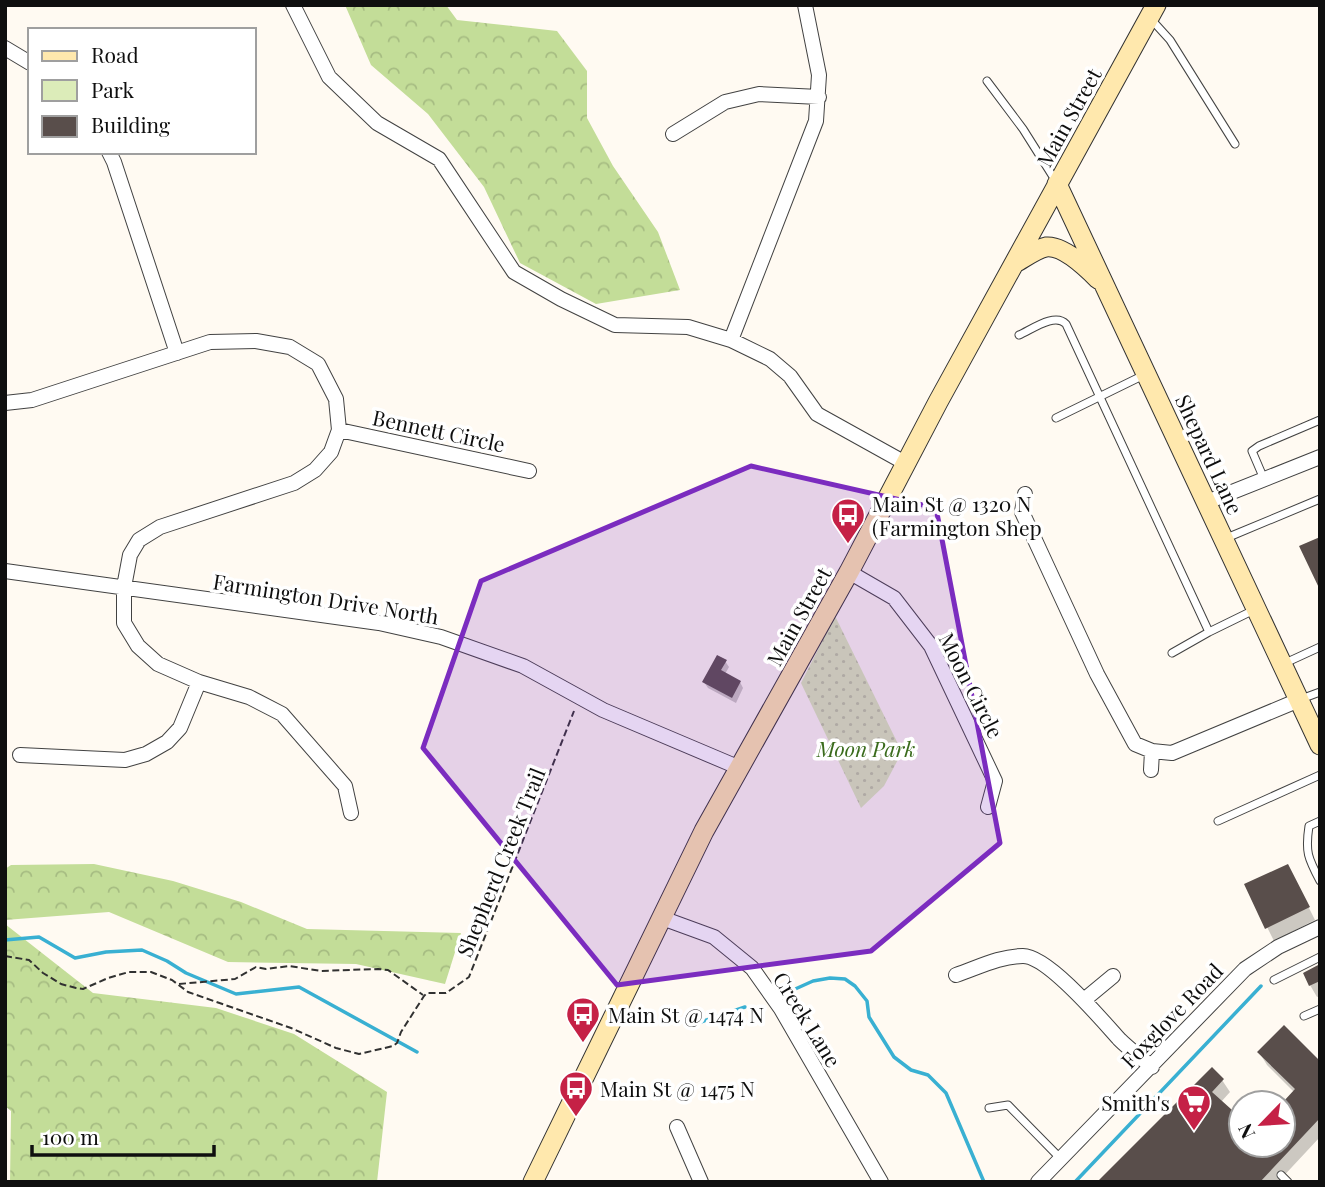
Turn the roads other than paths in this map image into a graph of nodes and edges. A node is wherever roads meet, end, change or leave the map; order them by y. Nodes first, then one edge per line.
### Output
1 (293, 5) edge
2 (805, 5) edge
3 (1152, 11) edge
4 (5, 48) edge
5 (28, 61) edge
6 (987, 81) dead end
7 (819, 97) junction
8 (673, 134) dead end
9 (1236, 144) dead end
10 (110, 154) edge
11 (1057, 184) junction
12 (1015, 263) junction
13 (1106, 286) junction
14 (1018, 335) dead end
15 (731, 340) junction
16 (177, 353) junction
17 (1147, 373) junction
18 (1099, 398) junction
19 (5, 403) edge
20 (1056, 418) dead end
21 (1320, 420) edge
22 (339, 430) junction
23 (1320, 457) edge
24 (907, 464) junction
25 (529, 471) dead end
26 (1264, 479) junction
27 (1025, 494) dead end
28 (1320, 499) edge
29 (1207, 502) junction
30 (1224, 539) junction
31 (5, 571) edge
32 (849, 572) junction
33 (124, 587) junction
34 (1257, 609) junction
35 (1209, 632) junction
36 (1320, 647) edge
37 (1172, 653) dead end
38 (1283, 664) junction
39 (199, 682) junction
40 (1320, 692) edge
41 (1299, 700) junction
42 (1320, 745) edge
43 (1152, 751) junction
44 (20, 755) dead end
45 (740, 768) junction
46 (1151, 770) dead end
47 (1320, 775) edge
48 (988, 807) dead end
49 (351, 813) dead end
50 (1219, 821) dead end
51 (1320, 821) edge
52 (1320, 881) edge
53 (662, 918) junction
54 (1320, 927) edge
55 (1320, 957) edge
56 (956, 975) dead end
57 (1113, 976) dead end
58 (1274, 979) dead end
59 (1084, 1000) junction
60 (1320, 1009) edge
61 (1304, 1016) dead end
62 (1152, 1067) junction
63 (989, 1108) dead end
64 (677, 1127) dead end
65 (1060, 1158) junction
66 (1281, 1175) dead end
67 (533, 1182) edge
68 (701, 1182) edge
69 (881, 1182) edge
70 (1038, 1182) edge
71 (1288, 1182) edge

1 - 15 street
2 - 7 street
3 - 9 lane
3 - 11 main road, Main Street
4 - 5 street
6 - 11 lane
7 - 8 street
7 - 15 street
10 - 16 street
11 - 12 main road, Main Street
11 - 13 main road, Shepard Lane
12 - 13 main road
12 - 24 main road, Main Street
13 - 17 main road, Shepard Lane
14 - 18 lane
15 - 24 street
16 - 19 street
16 - 22 street
17 - 18 lane
17 - 29 main road, Shepard Lane
18 - 20 lane
18 - 35 lane
21 - 26 lane
22 - 25 street, Bennett Circle
22 - 33 street
23 - 26 street
24 - 32 main road, Main Street
26 - 29 street
27 - 43 street
28 - 30 lane
29 - 30 main road, Shepard Lane
30 - 34 main road, Shepard Lane
31 - 33 street, Farmington Drive North
32 - 45 main road, Main Street
32 - 48 street, Moon Circle
33 - 39 street
33 - 45 street, Farmington Drive North
34 - 35 lane
34 - 38 main road, Shepard Lane
35 - 37 lane
36 - 38 lane
38 - 41 main road, Shepard Lane
39 - 44 street
39 - 49 street
40 - 41 lane
41 - 42 main road, Shepard Lane
41 - 43 street
43 - 46 street
45 - 53 main road, Main Street
47 - 50 lane
51 - 52 lane
53 - 67 main road, Main Street
53 - 69 street, Creek Lane
54 - 62 street, Foxglove Road
55 - 58 lane
56 - 59 street
57 - 59 street
59 - 62 street
60 - 61 lane
62 - 65 street, Foxglove Road
63 - 65 lane
64 - 68 street
65 - 70 street, Foxglove Road
66 - 71 lane

